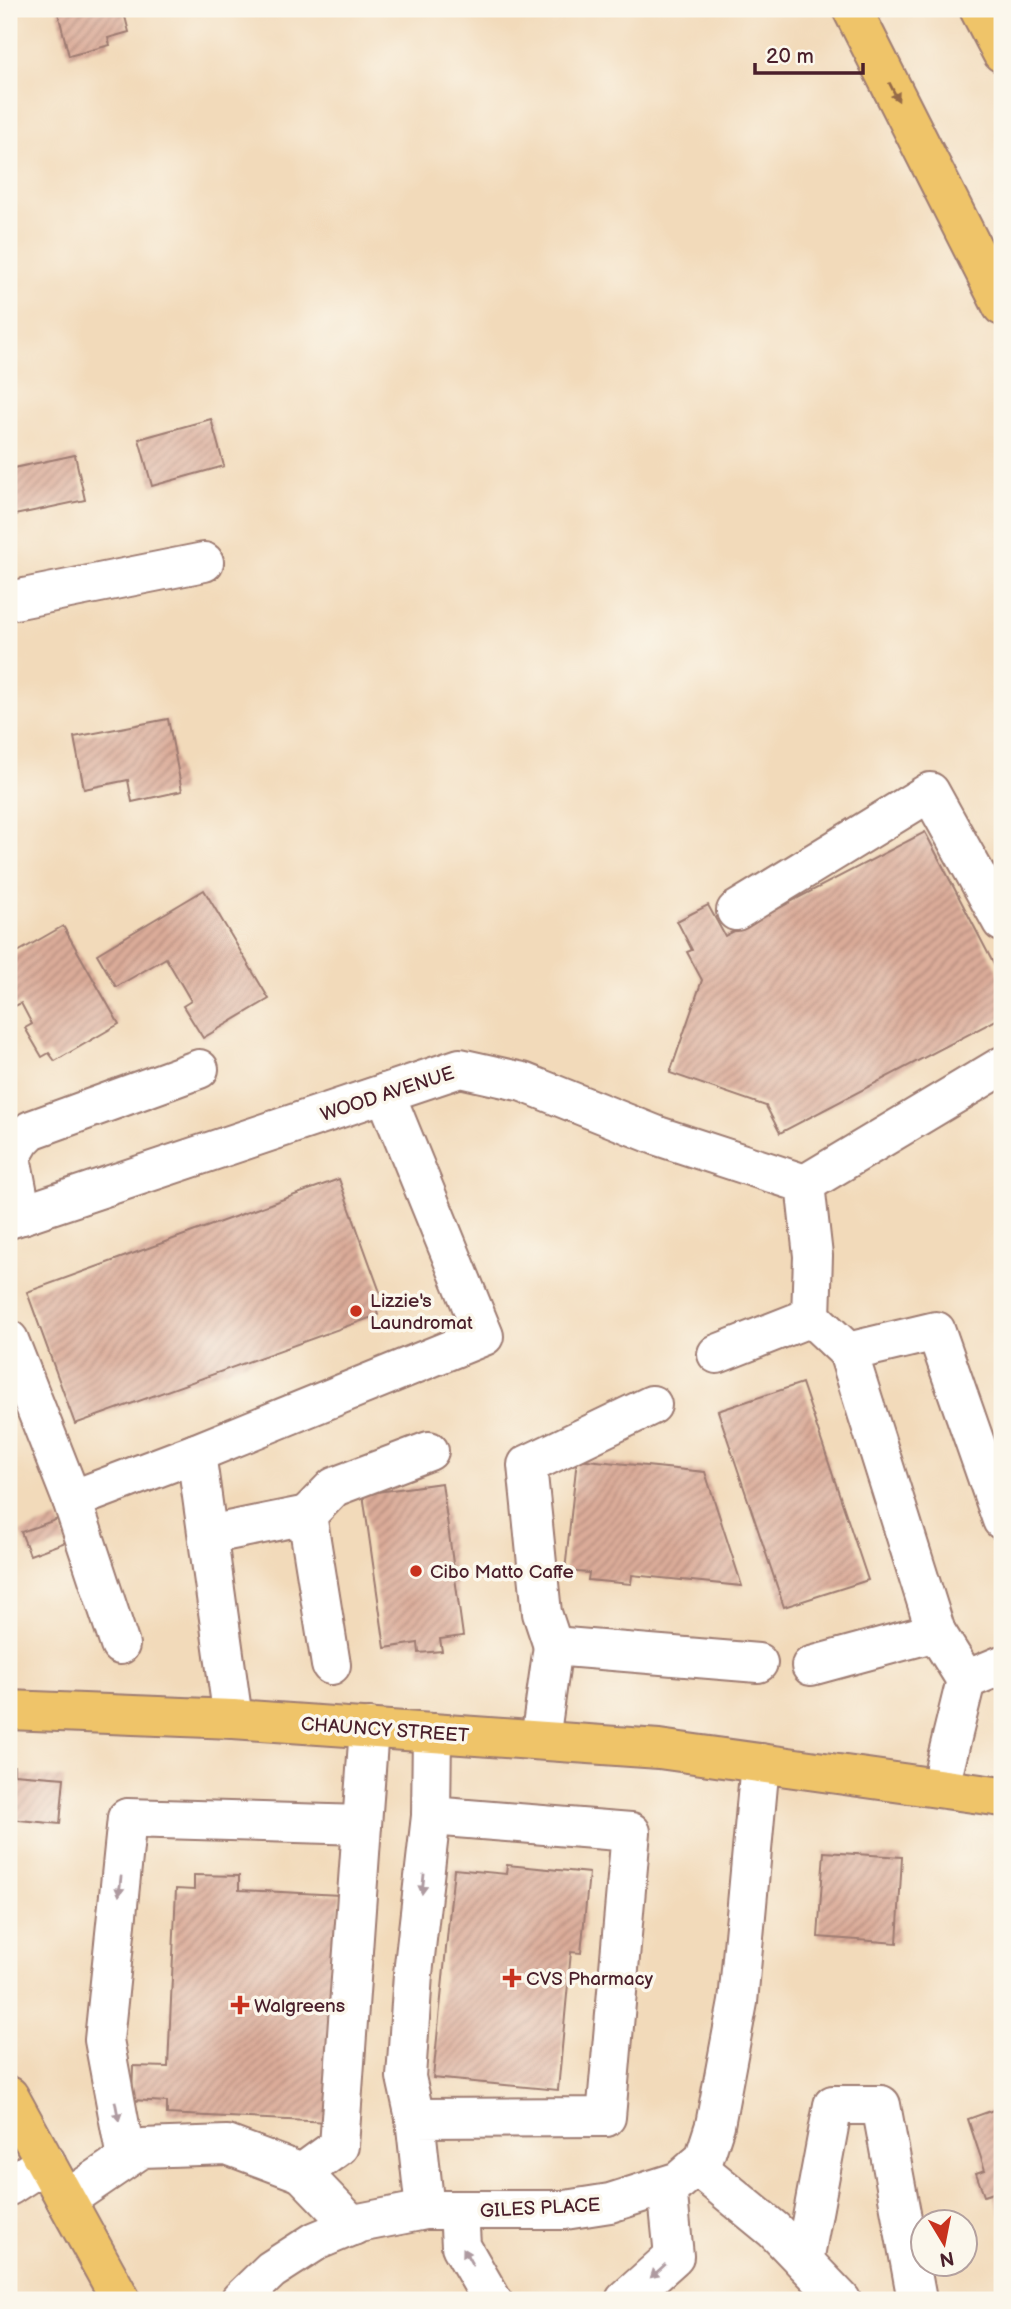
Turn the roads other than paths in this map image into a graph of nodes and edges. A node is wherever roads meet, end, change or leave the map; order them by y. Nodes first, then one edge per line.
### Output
1 (852, 9) edge
2 (979, 9) edge
3 (1002, 53) edge
4 (1002, 306) edge
5 (204, 562) dead end
6 (9, 601) edge
7 (736, 911) dead end
8 (1002, 922) edge
9 (1002, 1066) edge
10 (199, 1069) dead end
11 (385, 1093) junction
12 (805, 1184) junction
13 (15, 1217) edge
14 (811, 1317) junction
15 (9, 1340) edge
16 (848, 1352) junction
17 (717, 1354) dead end
18 (652, 1405) dead end
19 (429, 1451) dead end
20 (197, 1453) junction
21 (72, 1500) junction
22 (307, 1515) junction
23 (1002, 1520) edge
24 (208, 1535) junction
25 (936, 1632) junction
26 (120, 1645) dead end
27 (553, 1646) junction
28 (758, 1663) dead end
29 (331, 1665) dead end
30 (1002, 1665) edge
31 (811, 1666) dead end
32 (966, 1681) junction
33 (9, 1710) edge
34 (233, 1719) junction
35 (369, 1728) junction
36 (432, 1732) junction
37 (540, 1740) junction
38 (760, 1763) junction
39 (945, 1766) junction
40 (1002, 1770) edge
41 (1002, 1797) edge
42 (430, 1816) junction
43 (362, 1825) junction
44 (9, 2096) edge
45 (415, 2118) junction
46 (126, 2158) junction
47 (46, 2162) junction
48 (302, 2174) junction
49 (682, 2176) junction
50 (9, 2186) edge
51 (66, 2200) junction
52 (442, 2210) junction
53 (353, 2225) junction
54 (804, 2262) junction
55 (121, 2300) edge
56 (240, 2300) edge
57 (492, 2300) edge
58 (625, 2300) edge
59 (841, 2300) edge
60 (917, 2300) edge

1 -> 4 main road
2 - 3 main road
5 - 6 street
7 - 8 street
9 - 12 street
10 - 13 street
11 - 12 street, WOOD AVENUE
11 - 13 street, WOOD AVENUE
11 - 20 street
12 - 14 street
14 - 16 street
14 - 17 street
15 - 21 street
16 - 23 street
16 - 25 street
18 - 27 street
19 - 22 street
20 - 21 street
20 - 24 street
21 - 26 street
22 - 24 street
22 - 29 street
24 - 34 street
25 - 31 street
25 - 32 street
27 - 28 street
27 - 37 street
30 - 32 street
32 - 39 street
33 - 34 main road, CHAUNCY STREET
34 - 35 main road, CHAUNCY STREET
35 - 36 main road, CHAUNCY STREET
35 - 43 street
36 - 37 main road, CHAUNCY STREET
36 - 42 street
37 - 38 main road, CHAUNCY STREET
38 - 39 main road, CHAUNCY STREET
38 - 41 main road, CHAUNCY STREET
38 - 49 street
39 - 40 main road, CHAUNCY STREET
42 -> 45 street
42 - 45 street
43 -> 46 street
43 - 48 street
44 - 47 main road
45 - 52 street
46 - 48 street
46 - 51 street
47 - 50 street
47 - 51 main road
48 - 53 street
49 - 52 street, GILES PLACE
49 - 54 street
49 -> 58 street
51 - 55 main road
52 - 53 street, GILES PLACE
57 -> 52 street
53 - 56 street, GILES PLACE
54 - 59 street
54 - 60 street

